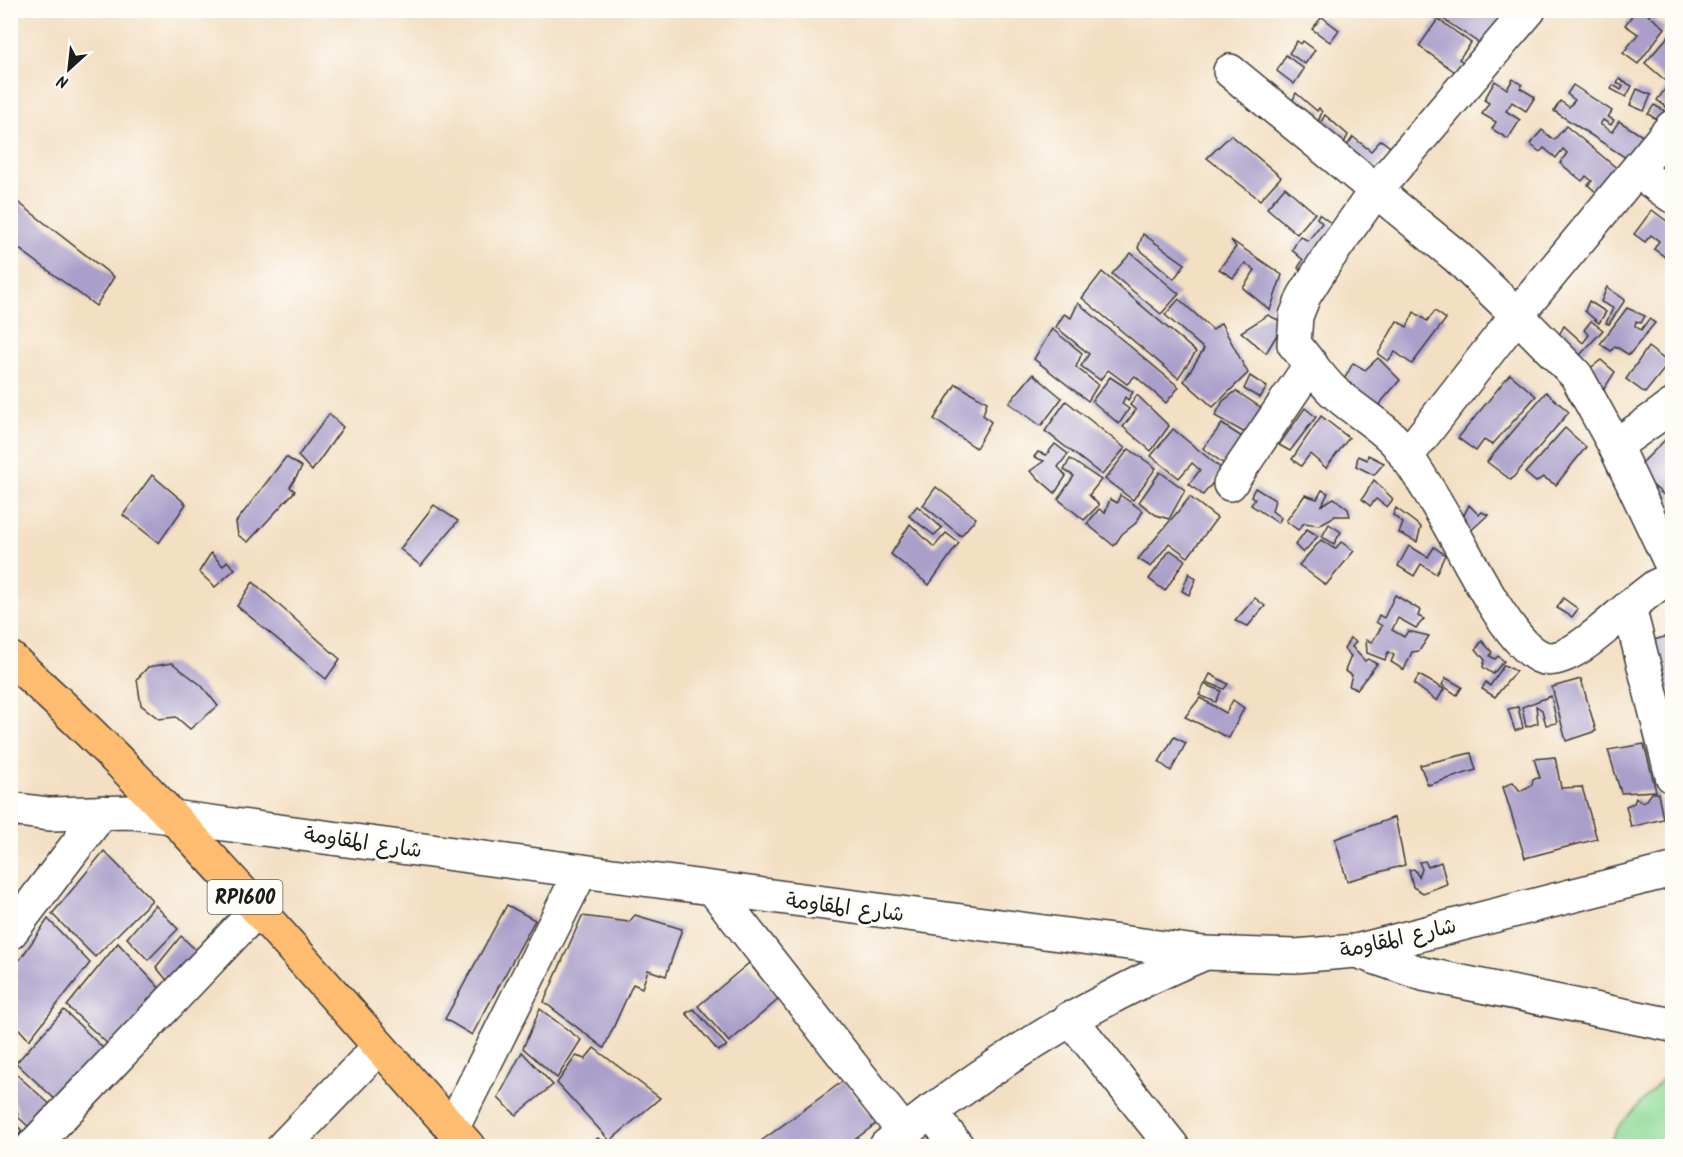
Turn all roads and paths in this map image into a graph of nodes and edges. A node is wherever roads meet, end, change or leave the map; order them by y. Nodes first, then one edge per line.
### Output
1 (1529, 10) edge
2 (1230, 71) dead end
3 (1672, 127) edge
4 (1637, 171) junction
5 (1376, 190) junction
6 (1672, 196) edge
7 (1517, 315) junction
8 (1311, 364) junction
9 (1672, 406) edge
10 (1615, 446) junction
11 (1406, 456) junction
12 (1230, 484) dead end
13 (1672, 566) edge
14 (1672, 579) edge
15 (1629, 607) junction
16 (10, 658) edge
17 (1672, 776) edge
18 (10, 809) edge
19 (102, 812) junction
20 (172, 817) junction
21 (1672, 870) edge
22 (581, 871) junction
23 (714, 890) junction
24 (257, 910) junction
25 (10, 933) edge
26 (1356, 951) junction
27 (1204, 953) junction
28 (1070, 1018) junction
29 (1672, 1025) edge
30 (379, 1047) junction
31 (930, 1111) junction
32 (460, 1138) edge
33 (895, 1139) edge
34 (33, 1146) edge
35 (284, 1146) edge
36 (957, 1146) edge
37 (1172, 1146) edge

1 - 5 street
2 - 5 street
3 - 4 street
4 - 6 street
4 - 7 street
5 - 7 street
5 - 8 street
7 - 10 street
7 - 11 street
8 - 11 street
8 - 12 street
9 - 10 street
10 - 13 street
11 - 15 street
14 - 15 street
15 - 17 street
16 - 20 main road, RP1600
18 - 19 street, شارع المقاومة
19 - 20 street, شارع المقاومة
19 - 25 street
20 - 22 street, شارع المقاومة
20 - 24 main road, RP1600
21 - 26 street, شارع المقاومة
22 - 23 street, شارع المقاومة
22 - 32 street
23 - 27 street, شارع المقاومة
23 - 33 street
24 - 30 main road, RP1600
24 - 34 street
26 - 27 street, شارع المقاومة
26 - 29 street
27 - 28 street
28 - 31 street
28 - 37 street
30 - 32 main road, RP1600
30 - 35 street
31 - 33 street
31 - 36 street

